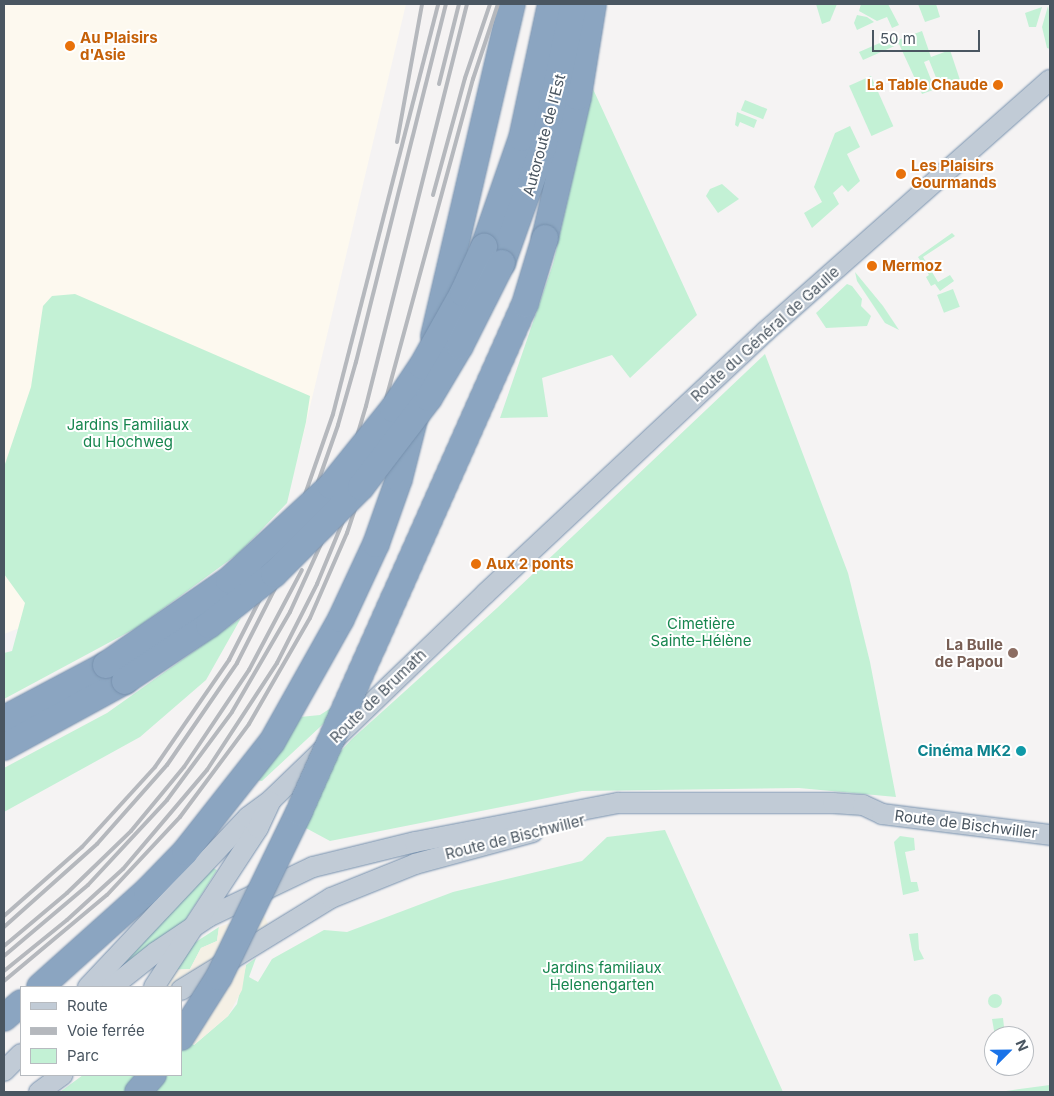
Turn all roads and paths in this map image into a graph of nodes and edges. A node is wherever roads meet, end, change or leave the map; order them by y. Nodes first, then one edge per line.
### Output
1 (512, 4) edge
2 (551, 4) edge
3 (574, 4) edge
4 (593, 4) edge
5 (1050, 80) edge
6 (493, 255) junction
7 (486, 593) joint
8 (115, 673) junction
9 (4, 719) edge
10 (4, 747) edge
11 (271, 800) junction
12 (882, 814) junction
13 (1050, 835) edge
14 (222, 880) junction
15 (242, 899) junction
16 (189, 930) junction
17 (41, 986) edge
18 (89, 986) edge
19 (113, 986) edge
20 (155, 986) edge
21 (182, 989) edge
22 (20, 1004) edge
23 (4, 1018) edge
24 (182, 1035) edge
25 (20, 1055) edge
26 (20, 1059) edge
27 (4, 1071) edge
28 (61, 1076) edge
29 (153, 1076) edge
30 (39, 1092) edge
31 (140, 1092) edge

1 - 17 highway
2 - 6 highway, Autoroute de l’Est
3 - 6 highway, Autoroute de l’Est
4 - 24 highway, bridge
5 - 7 main road, Route du Général de Gaulle
6 - 8 highway, bridge
7 - 11 main road, Route de Brumath
8 - 9 highway
8 - 10 highway
11 - 14 main road, Route de Brumath
11 - 18 main road, Route de Brumath
12 - 13 main road, Route de Bischwiller
12 - 15 main road, Route de Bischwiller
12 - 21 main road, Route de Bischwiller
14 - 15 main road
14 - 16 main road, Route de Brumath
15 - 16 main road, Route de Bischwiller
16 - 19 main road, Route de Brumath
16 - 20 main road, Route de Brumath
22 - 23 highway
25 - 27 main road
26 - 27 main road
28 - 30 main road
29 - 31 highway

